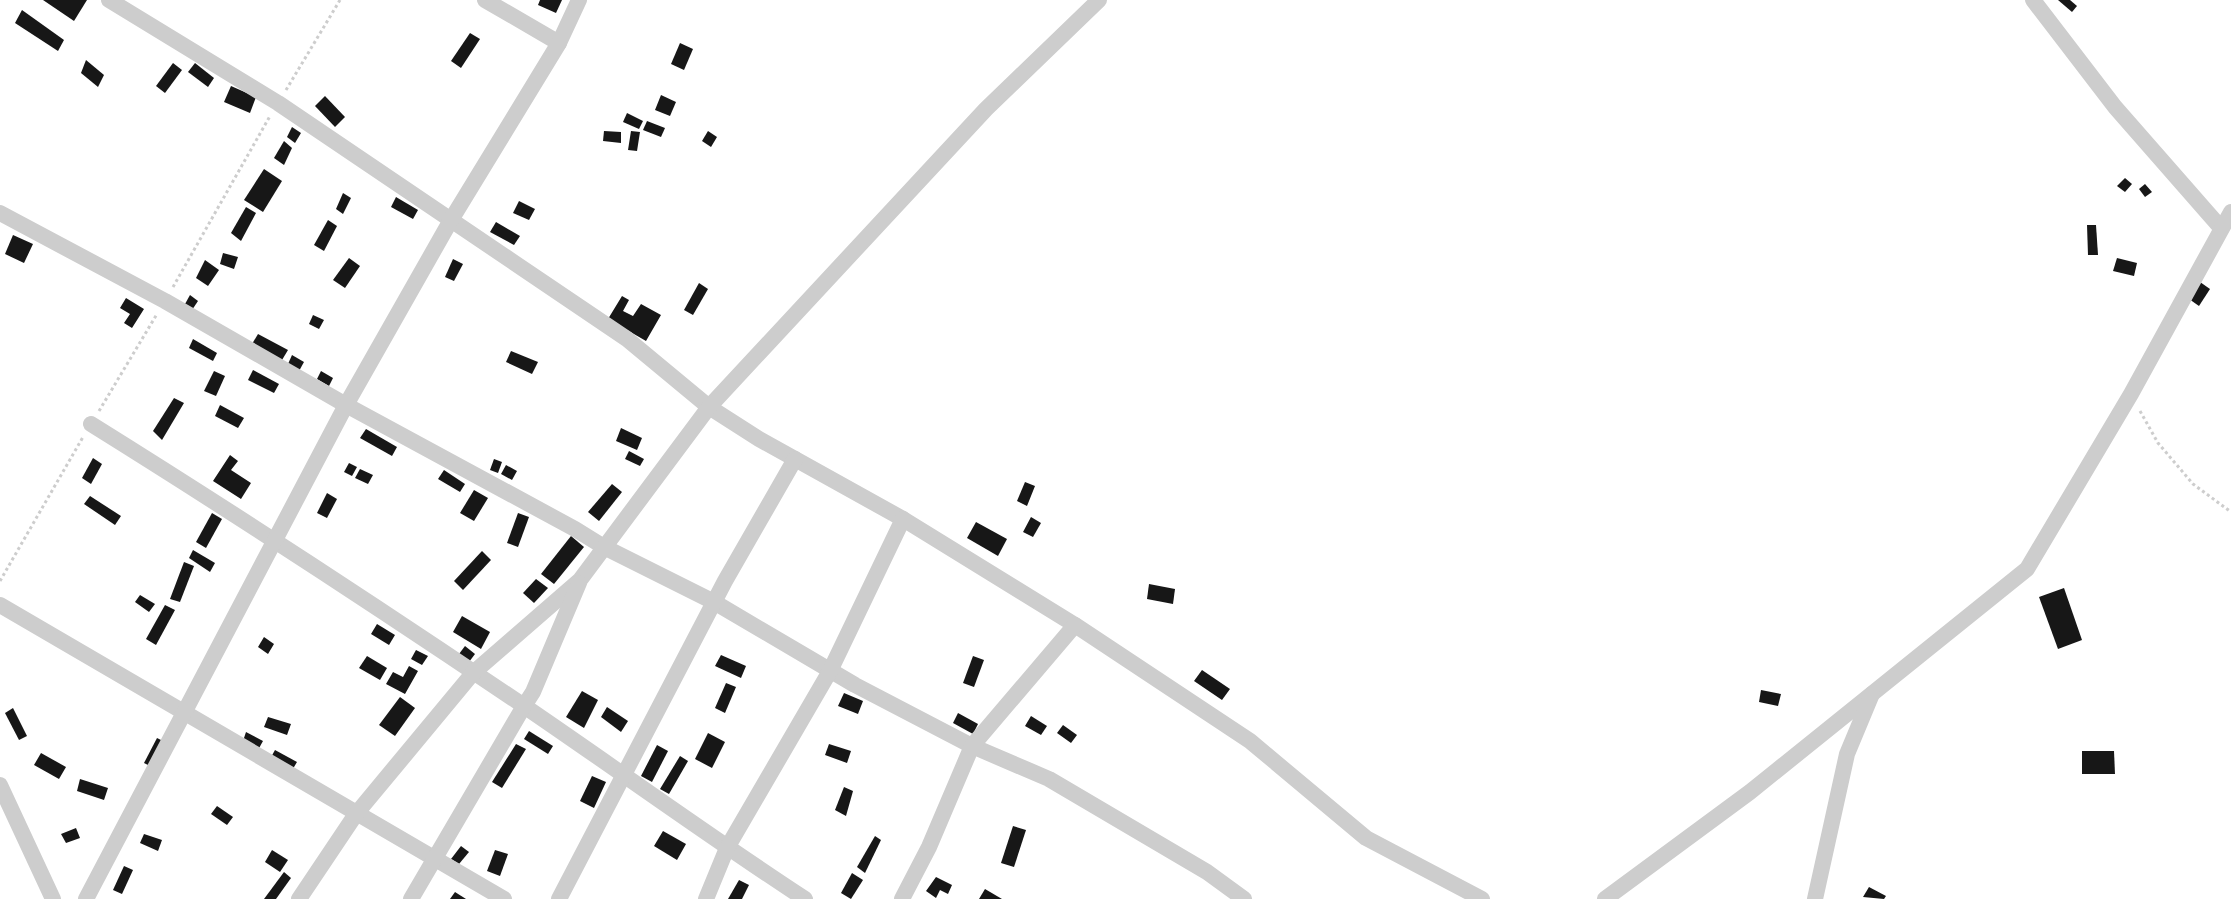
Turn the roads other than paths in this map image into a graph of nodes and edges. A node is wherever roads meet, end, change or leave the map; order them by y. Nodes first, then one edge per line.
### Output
1 (109, 0) edge
2 (484, 0) edge
3 (579, 0) edge
4 (1099, 0) edge
5 (2033, 0) edge
6 (559, 44) junction
7 (2231, 212) edge
8 (0, 213) edge
9 (451, 220) junction
10 (2221, 228) junction
11 (346, 405) junction
12 (710, 407) junction
13 (91, 423) dead end
14 (795, 459) junction
15 (903, 519) junction
16 (274, 540) junction
17 (604, 547) junction
18 (580, 580) junction
19 (714, 602) junction
20 (0, 605) edge
21 (1075, 625) junction
22 (830, 670) junction
23 (473, 673) junction
24 (1872, 694) junction
25 (524, 706) junction
26 (183, 714) junction
27 (972, 746) junction
28 (624, 776) junction
29 (0, 785) edge
30 (356, 814) junction
31 (727, 848) junction
32 (434, 859) junction
33 (53, 899) edge
34 (86, 899) edge
35 (299, 899) edge
36 (411, 899) edge
37 (504, 899) edge
38 (559, 899) edge
39 (706, 899) edge
40 (805, 899) edge
41 (902, 899) edge
42 (1244, 899) edge
43 (1482, 899) edge
44 (1605, 899) edge
45 (1815, 899) edge

1 - 9 street
2 - 6 street
3 - 6 street
4 - 12 street
5 - 10 street
6 - 9 street
7 - 10 street
8 - 11 street
9 - 11 street
9 - 12 street
10 - 24 street
11 - 16 street
11 - 17 street
12 - 14 street
12 - 17 street
13 - 16 street
14 - 15 street
14 - 19 street
15 - 21 street
15 - 22 street
16 - 23 street
16 - 26 street
17 - 18 street
17 - 19 street
18 - 23 street
18 - 25 street
19 - 22 street
19 - 28 street
20 - 26 street
21 - 27 street
21 - 43 street
22 - 27 street
22 - 31 street
23 - 25 street
23 - 30 street
24 - 44 street
24 - 45 street
25 - 28 street
25 - 32 street
26 - 30 street
26 - 34 street
27 - 41 street
27 - 42 street
28 - 31 street
28 - 38 street
29 - 33 street
30 - 32 street
30 - 35 street
31 - 39 street
31 - 40 street
32 - 36 street
32 - 37 street

